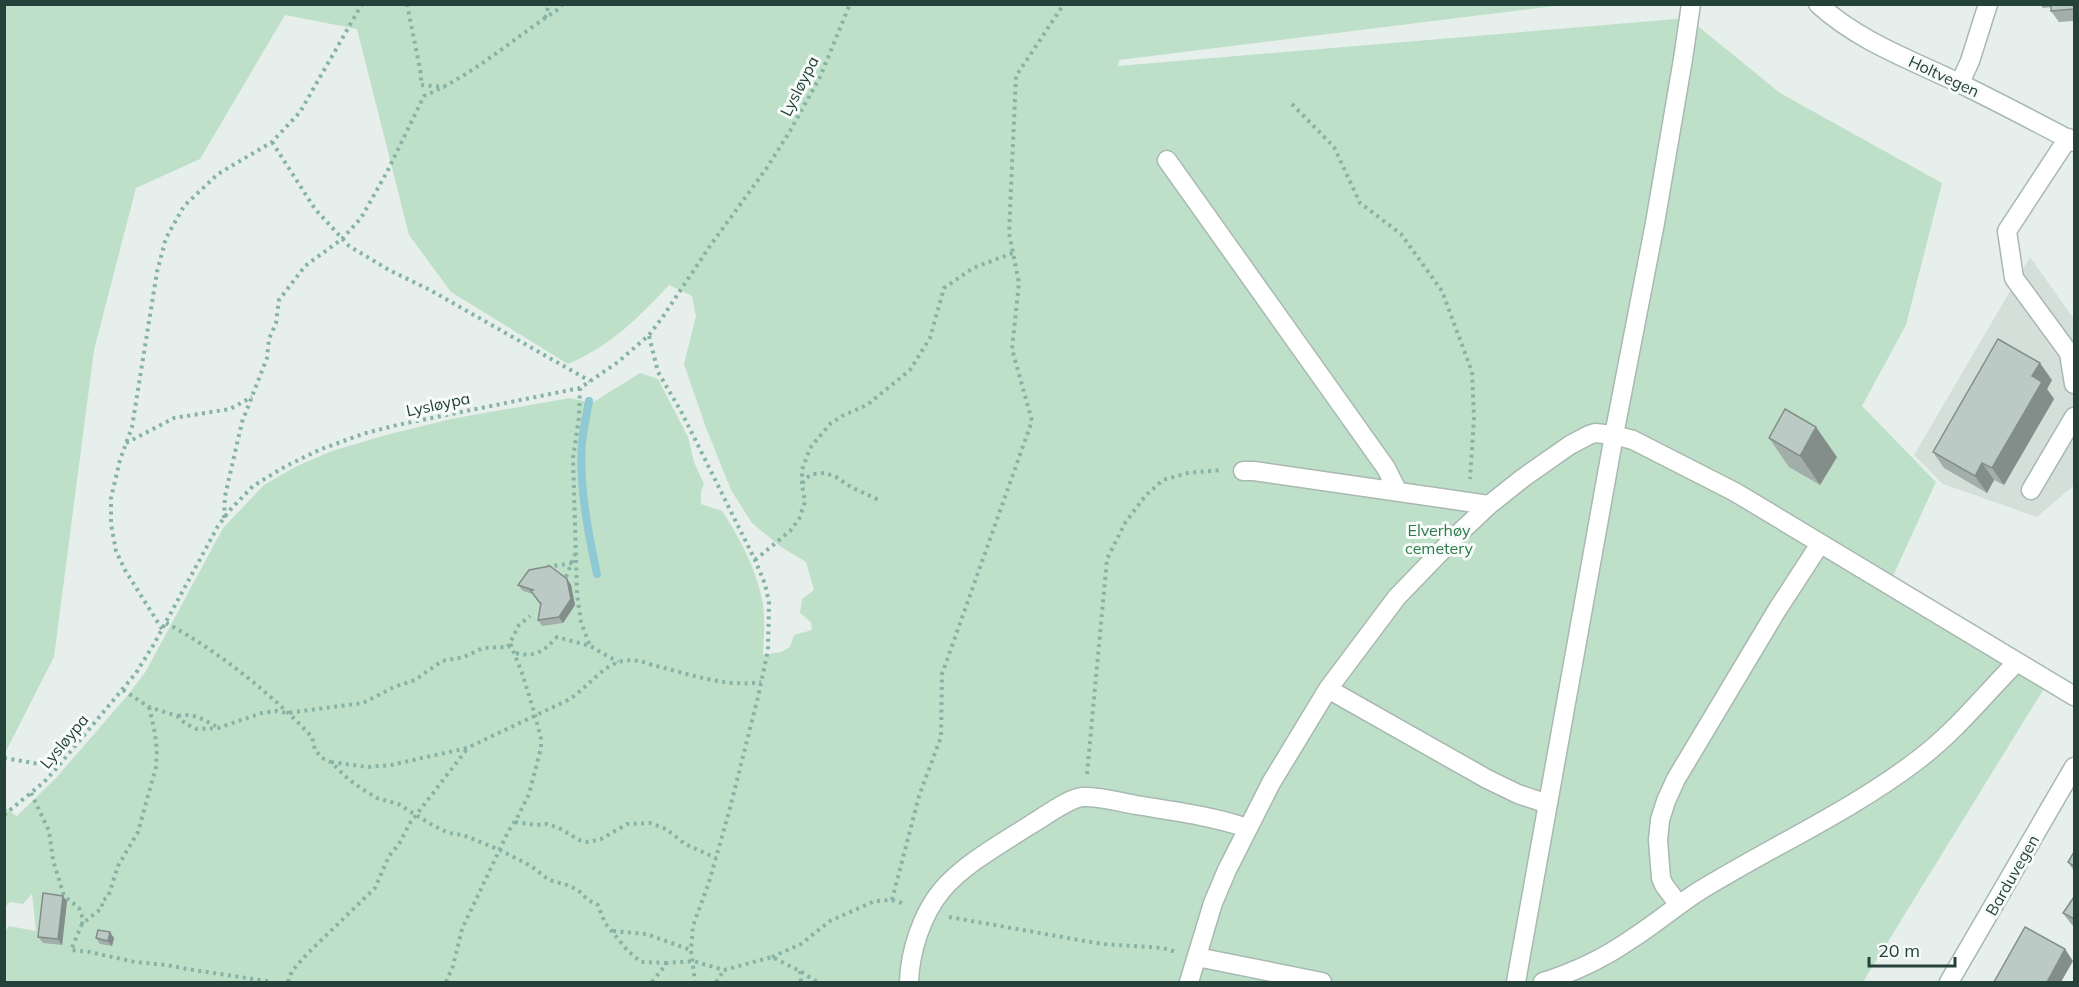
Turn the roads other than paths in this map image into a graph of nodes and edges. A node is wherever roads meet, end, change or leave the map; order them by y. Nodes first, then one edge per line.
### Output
1 (1690, 4) edge
2 (1818, 4) edge
3 (1988, 4) edge
4 (1960, 83) junction
5 (2071, 140) edge
6 (1167, 160) dead end
7 (2074, 384) edge
8 (2074, 417) edge
9 (1614, 435) junction
10 (1243, 471) road end
11 (2031, 490) dead end
12 (1398, 492) junction
13 (1489, 505) junction
14 (1820, 544) junction
15 (2016, 663) junction
16 (1328, 689) junction
17 (2074, 696) edge
18 (2074, 767) edge
19 (1548, 804) junction
20 (1247, 828) junction
21 (1679, 905) junction
22 (1197, 957) junction
23 (909, 982) edge
24 (1189, 982) edge
25 (1322, 982) edge
26 (1516, 982) edge
27 (1543, 982) edge
28 (1949, 982) edge

1 - 9 street
2 - 4 street, Holtvegen
3 - 4 street
4 - 5 street, Holtvegen
5 - 7 street
6 - 12 street
8 - 11 street
9 - 13 street
9 - 14 street
9 - 19 street
10 - 12 street
12 - 13 street
13 - 16 street
14 - 15 street
14 - 21 street
15 - 17 street
15 - 21 street
16 - 19 street
16 - 20 street
18 - 28 street, Barduvegen
19 - 26 street
20 - 22 street
20 - 23 street
21 - 27 street
22 - 24 street
22 - 25 street

